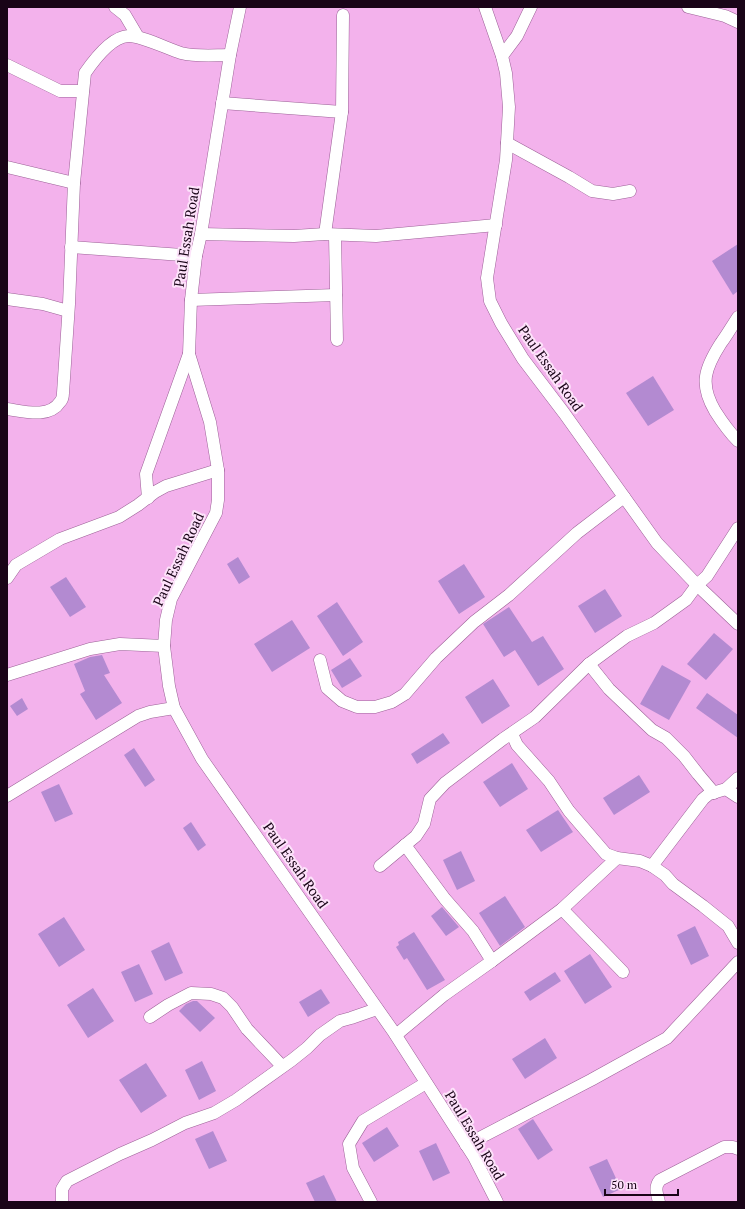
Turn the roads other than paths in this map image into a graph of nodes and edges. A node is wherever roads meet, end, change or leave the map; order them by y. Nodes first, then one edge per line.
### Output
1 (116, 7) edge
2 (240, 7) edge
3 (485, 7) edge
4 (532, 7) edge
5 (688, 7) edge
6 (343, 15) dead end
7 (738, 22) edge
8 (138, 37) junction
9 (230, 55) junction
10 (502, 56) junction
11 (7, 65) edge
12 (84, 91) junction
13 (222, 103) junction
14 (342, 112) junction
15 (507, 143) junction
16 (7, 167) edge
17 (74, 182) junction
18 (630, 191) dead end
19 (496, 225) junction
20 (201, 234) junction
21 (330, 234) junction
22 (71, 247) junction
23 (196, 256) junction
24 (336, 295) junction
25 (7, 299) edge
26 (191, 300) junction
27 (68, 311) junction
28 (738, 317) edge
29 (337, 340) dead end
30 (189, 354) junction
31 (7, 409) edge
32 (738, 441) edge
33 (218, 470) junction
34 (624, 497) junction
35 (148, 498) junction
36 (738, 528) edge
37 (7, 578) edge
38 (697, 585) junction
39 (738, 624) edge
40 (164, 646) junction
41 (320, 660) dead end
42 (589, 664) junction
43 (7, 675) edge
44 (174, 708) junction
45 (512, 734) junction
46 (738, 778) edge
47 (720, 791) junction
48 (7, 796) edge
49 (738, 797) edge
50 (405, 845) junction
51 (617, 858) junction
52 (380, 866) dead end
53 (652, 866) junction
54 (562, 909) junction
55 (738, 943) edge
56 (492, 961) junction
57 (738, 962) edge
58 (623, 972) dead end
59 (377, 1009) junction
60 (150, 1017) dead end
61 (396, 1035) junction
62 (282, 1066) junction
63 (426, 1082) junction
64 (466, 1145) junction
65 (738, 1149) edge
66 (62, 1202) edge
67 (371, 1202) edge
68 (497, 1202) edge
69 (659, 1202) edge

1 - 8 street
2 - 9 street, Paul Essah Road
3 - 10 street, Paul Essah Road
4 - 10 street
5 - 7 street
6 - 14 street
8 - 9 street
8 - 12 street
9 - 13 street, Paul Essah Road
10 - 15 street, Paul Essah Road
11 - 12 street
12 - 17 street
13 - 14 street
13 - 20 street, Paul Essah Road
14 - 21 street
15 - 18 street
15 - 19 street, Paul Essah Road
16 - 17 street
17 - 22 street
19 - 21 street
19 - 34 street, Paul Essah Road
20 - 21 street
20 - 23 street, Paul Essah Road
21 - 24 street
22 - 23 street
22 - 27 street
23 - 26 street, Paul Essah Road
24 - 26 street
24 - 29 street
25 - 27 street
26 - 30 street, Paul Essah Road
27 - 31 street
28 - 32 street
30 - 33 street, Paul Essah Road
30 - 35 street
33 - 35 street
33 - 40 street, Paul Essah Road
34 - 38 street, Paul Essah Road
34 - 41 street
35 - 37 street
36 - 38 street
38 - 39 street, Paul Essah Road
38 - 42 street
40 - 43 street
40 - 44 street, Paul Essah Road
42 - 45 street
42 - 47 street
44 - 48 street
44 - 59 street, Paul Essah Road
45 - 50 street
45 - 51 street
46 - 47 street
47 - 49 street
47 - 53 street
50 - 52 street
50 - 56 street
51 - 53 street
51 - 54 street
53 - 55 street
54 - 56 street
54 - 58 street
56 - 61 street
57 - 64 street
59 - 61 street, Paul Essah Road
59 - 62 street
60 - 62 street
61 - 63 street, Paul Essah Road
62 - 66 street
63 - 64 street, Paul Essah Road
63 - 67 street
64 - 68 street, Paul Essah Road
65 - 69 street

